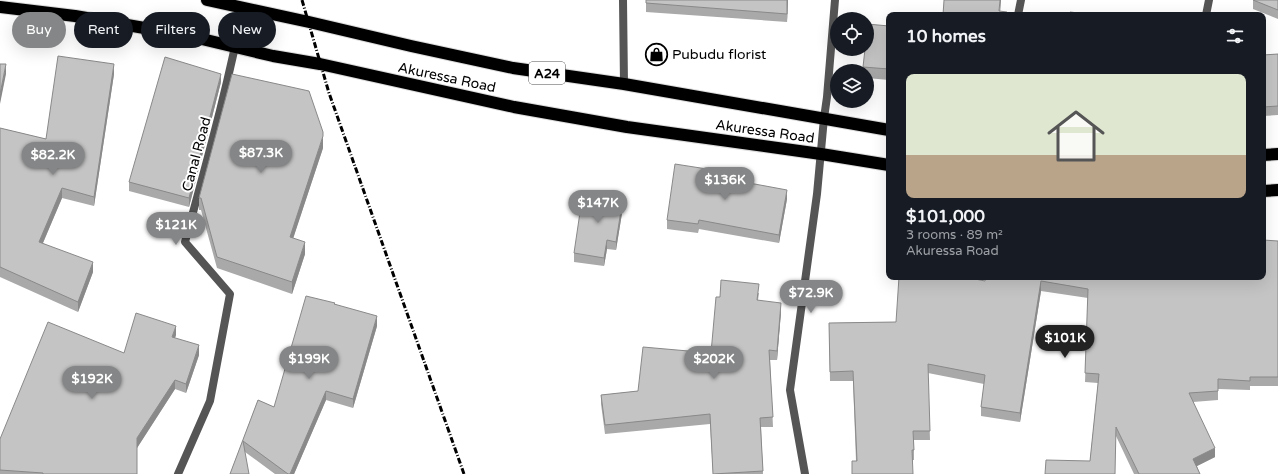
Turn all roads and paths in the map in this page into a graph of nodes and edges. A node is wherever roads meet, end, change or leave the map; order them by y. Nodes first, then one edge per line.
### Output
1 (207, 0) edge
2 (623, 0) edge
3 (835, 0) edge
4 (1021, 0) edge
5 (1209, 0) edge
6 (243, 7) junction
7 (0, 8) edge
8 (242, 12) edge
9 (1019, 12) edge
10 (1207, 12) edge
11 (218, 43) edge
12 (236, 48) edge
13 (240, 48) edge
14 (624, 84) junction
15 (824, 118) junction
16 (886, 129) edge
17 (821, 154) junction
18 (1278, 154) edge
19 (1266, 155) edge
20 (886, 165) edge
21 (1278, 190) edge
22 (1266, 191) edge
23 (178, 474) edge
24 (804, 474) edge

1 - 6 highway, Akuressa Road / A24
2 - 14 street
3 - 15 street
4 - 9 street
5 - 10 street
6 - 8 street, Canal Road
6 - 14 highway, Akuressa Road / A24
7 - 11 highway, Akuressa Road
12 - 23 street, Canal Road
13 - 17 highway, Akuressa Road
14 - 15 highway, Akuressa Road / A24
15 - 16 highway, Akuressa Road / A24
15 - 17 street
17 - 20 highway, Akuressa Road
17 - 24 street
18 - 19 highway
21 - 22 highway

